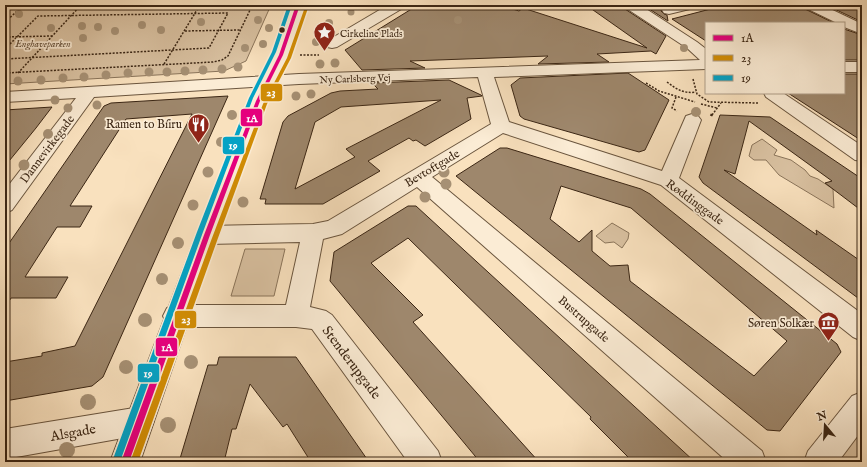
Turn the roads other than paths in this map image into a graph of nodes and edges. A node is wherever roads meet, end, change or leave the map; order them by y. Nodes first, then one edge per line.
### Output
1 (298, 5) edge
2 (398, 5) edge
3 (631, 5) edge
4 (689, 5) edge
5 (811, 5) edge
6 (669, 10) dead end
7 (862, 30) edge
8 (332, 44) road end
9 (705, 56) edge
10 (705, 64) edge
11 (845, 67) edge
12 (862, 67) edge
13 (485, 73) junction
14 (268, 81) junction
15 (89, 92) junction
16 (776, 96) edge
17 (5, 97) edge
18 (692, 120) dead end
19 (500, 126) junction
20 (862, 155) edge
21 (418, 176) junction
22 (668, 180) junction
23 (5, 205) edge
24 (313, 233) junction
25 (207, 235) junction
26 (176, 316) junction
27 (296, 316) junction
28 (862, 329) edge
29 (862, 406) edge
30 (140, 421) junction
31 (5, 444) edge
32 (124, 462) edge
33 (427, 462) edge
34 (751, 462) edge
35 (819, 462) edge

1 - 14 street
2 - 8 street
3 - 9 street
4 - 6 street
5 - 7 street
10 - 13 street, Ny Carlsberg Vej
11 - 12 street
13 - 14 street, Ny Carlsberg Vej
13 - 19 street
14 - 15 street, Ny Carlsberg Vej
14 - 25 street
15 - 17 street, Ny Carlsberg Vej
15 - 23 street, Dannevirkegade
16 - 20 street
18 - 22 street
19 - 21 street, Bevtoftgade
19 - 22 street, Røddinggade
21 - 24 street, Bevtoftgade
21 - 34 street, Bustrupgade
22 - 28 street, Røddinggade
24 - 25 street, Bevtoftgade
24 - 27 street
25 - 26 street
26 - 27 street, Stenderupgade
26 - 30 street
27 - 33 street, Stenderupgade
29 - 35 street
30 - 31 street, Alsgade
30 - 32 street

